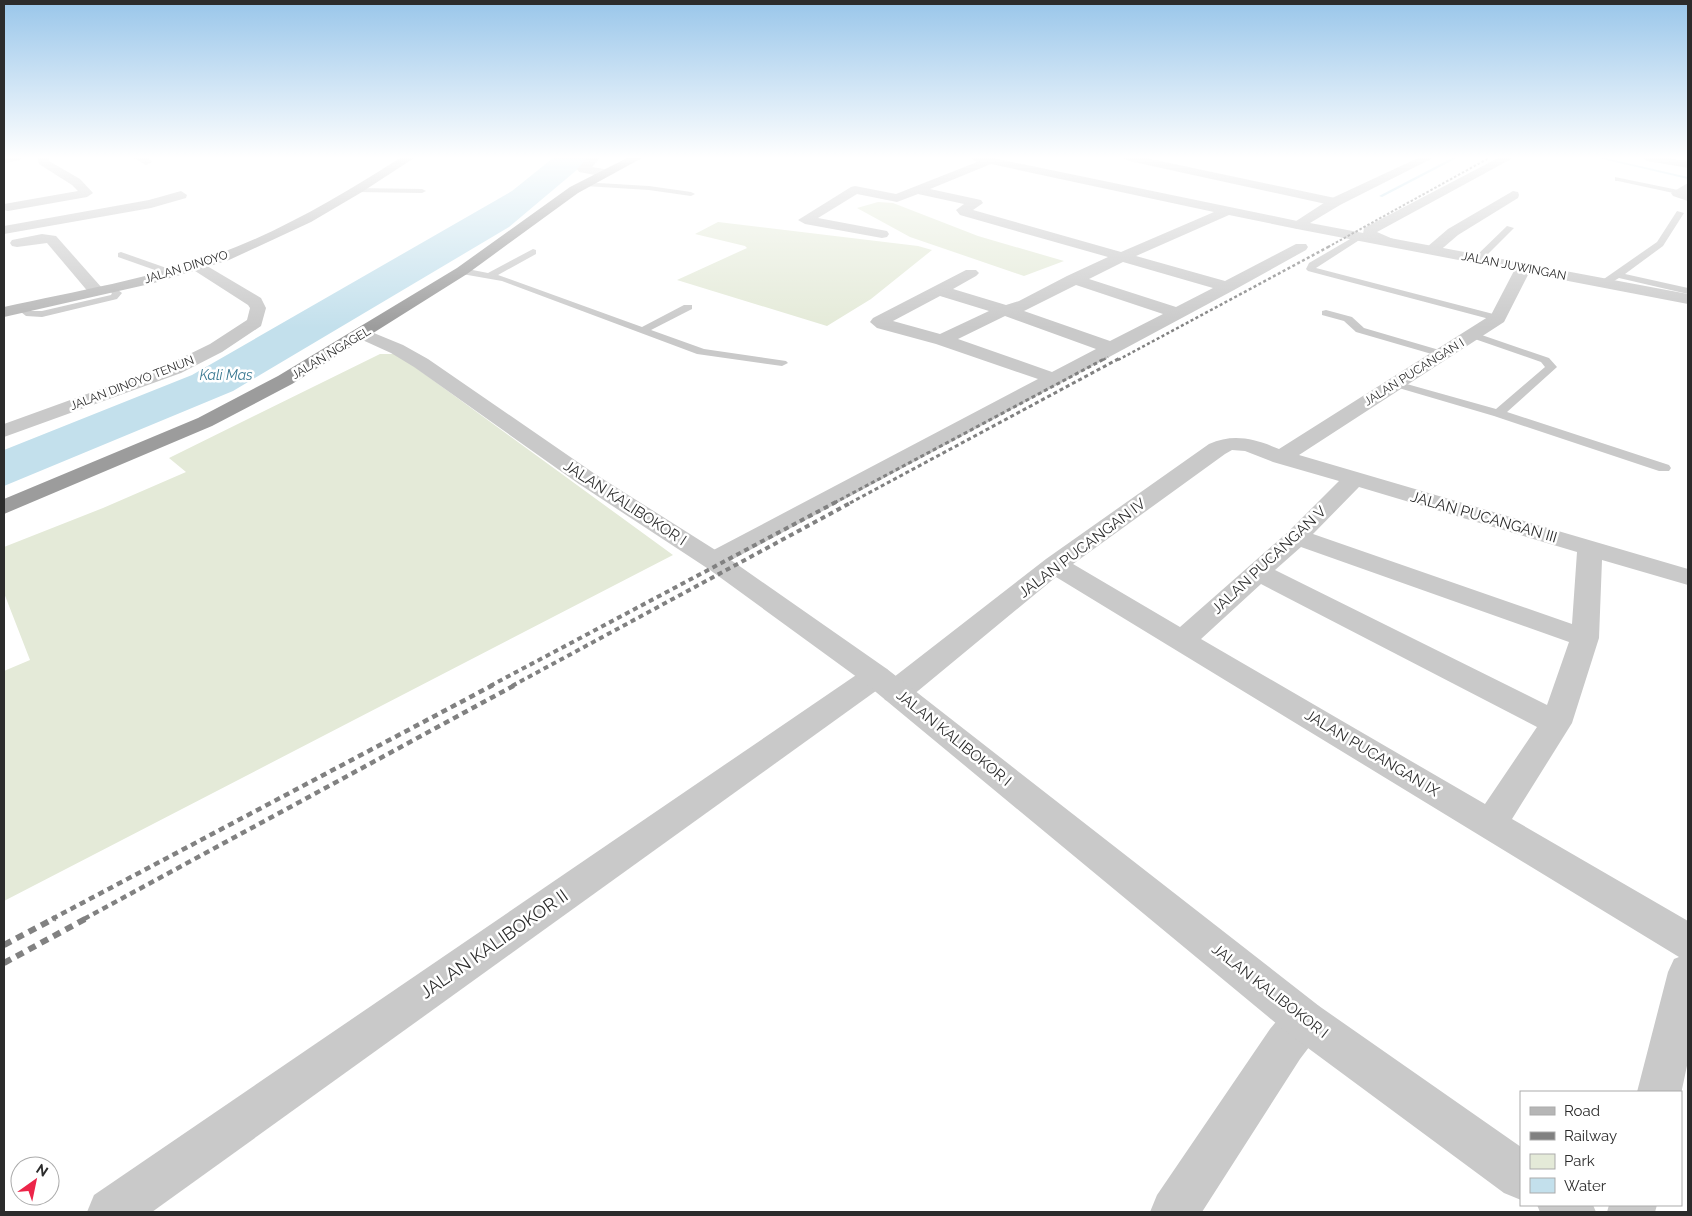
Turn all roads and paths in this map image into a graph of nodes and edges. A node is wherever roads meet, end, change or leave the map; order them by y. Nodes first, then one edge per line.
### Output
1 (14, 215) edge
2 (90, 215) edge
3 (313, 215) edge
4 (541, 215) edge
5 (814, 215) edge
6 (975, 215) edge
7 (1218, 215) edge
8 (1246, 215) edge
9 (1313, 215) edge
10 (1400, 215) edge
11 (1482, 215) edge
12 (1679, 215) edge
13 (1297, 224) junction
14 (1510, 228) dead end
15 (10, 229) edge
16 (882, 234) dead end
17 (1360, 237) junction
18 (29, 240) junction
19 (1388, 242) junction
20 (4, 245) edge
21 (1301, 247) dead end
22 (1432, 250) junction
23 (533, 252) dead end
24 (121, 255) dead end
25 (1124, 256) junction
26 (1478, 259) junction
27 (198, 266) junction
28 (1524, 267) junction
29 (462, 270) junction
30 (172, 273) junction
31 (972, 273) dead end
32 (491, 275) junction
33 (1618, 275) junction
34 (1073, 279) junction
35 (1604, 283) junction
36 (1228, 287) junction
37 (111, 288) junction
38 (938, 290) junction
39 (96, 291) junction
40 (1688, 291) edge
41 (1688, 299) edge
42 (688, 307) dead end
43 (21, 308) junction
44 (1006, 310) junction
45 (4, 312) edge
46 (1178, 313) junction
47 (1326, 313) dead end
48 (1497, 318) junction
49 (641, 331) junction
50 (364, 334) junction
51 (1473, 335) junction
52 (942, 340) junction
53 (1111, 348) junction
54 (1442, 354) junction
55 (782, 363) dead end
56 (1055, 378) junction
57 (1396, 384) junction
58 (1498, 413) junction
59 (4, 430) edge
60 (1280, 457) junction
61 (1664, 468) dead end
62 (1354, 479) junction
63 (4, 507) edge
64 (1297, 538) junction
65 (1590, 548) junction
66 (713, 560) junction
67 (1055, 565) junction
68 (1258, 572) junction
69 (1688, 577) edge
70 (1585, 638) junction
71 (1182, 640) junction
72 (886, 684) junction
73 (1556, 723) junction
74 (1491, 823) junction
75 (1688, 942) edge
76 (1688, 972) edge
77 (1304, 1020) junction
78 (1660, 1091) edge
79 (1520, 1175) edge
80 (111, 1212) edge
81 (1174, 1212) edge

1 - 15 street
2 - 15 street
3 - 27 main road, JALAN DINOYO
4 - 29 highway, JALAN NGAGEL
5 - 16 street
6 - 25 street
7 - 25 street
8 - 13 street, JALAN JUWINGAN
9 - 13 street
10 - 19 street
11 - 22 street
12 - 33 lane
13 - 17 street, JALAN JUWINGAN
14 - 26 lane
15 - 18 street
17 - 19 street, JALAN JUWINGAN
17 - 48 lane
18 - 20 street
18 - 39 street
19 - 22 street, JALAN JUWINGAN
21 - 36 street
22 - 26 street, JALAN JUWINGAN
23 - 32 lane
24 - 30 lane
25 - 34 street
25 - 36 street
26 - 28 street, JALAN JUWINGAN
27 - 30 main road, JALAN DINOYO
27 - 59 street, JALAN DINOYO TENUN
28 - 35 street, JALAN JUWINGAN
28 - 48 street, JALAN PUCANGAN I
29 - 32 lane
29 - 50 highway, JALAN NGAGEL
30 - 37 main road, JALAN DINOYO
31 - 38 street
32 - 49 lane
33 - 35 lane
33 - 40 lane
34 - 44 street
34 - 46 street
35 - 41 street, JALAN JUWINGAN
36 - 46 street
37 - 39 main road, JALAN DINOYO
37 - 43 lane
38 - 44 street
38 - 52 street
39 - 43 main road, JALAN DINOYO
42 - 49 lane
43 - 45 main road, JALAN DINOYO
44 - 52 street
44 - 53 street
46 - 53 street
47 - 54 lane
48 - 51 street, JALAN PUCANGAN I
49 - 55 lane
50 - 63 highway, JALAN NGAGEL
50 - 66 street, JALAN KALIBOKOR I
51 - 54 street, JALAN PUCANGAN I
51 - 58 lane
52 - 56 street
53 - 56 street
54 - 57 street, JALAN PUCANGAN I
56 - 66 street
57 - 58 lane
57 - 60 street, JALAN PUCANGAN I
58 - 61 lane
60 - 62 street, JALAN PUCANGAN III
60 - 67 street, JALAN PUCANGAN IV
62 - 64 street, JALAN PUCANGAN V
62 - 65 street, JALAN PUCANGAN III
64 - 68 street, JALAN PUCANGAN V
64 - 70 street
65 - 69 street, JALAN PUCANGAN III
65 - 70 street
66 - 72 street, JALAN KALIBOKOR I
67 - 71 street, JALAN PUCANGAN IX
67 - 72 street, JALAN PUCANGAN IV
68 - 71 street, JALAN PUCANGAN V
68 - 73 street
70 - 73 street
71 - 74 street, JALAN PUCANGAN IX
72 - 77 street, JALAN KALIBOKOR I
72 - 80 street, JALAN KALIBOKOR II
73 - 74 street
74 - 75 street, JALAN PUCANGAN IX
76 - 78 street
77 - 79 street, JALAN KALIBOKOR I
77 - 81 street

